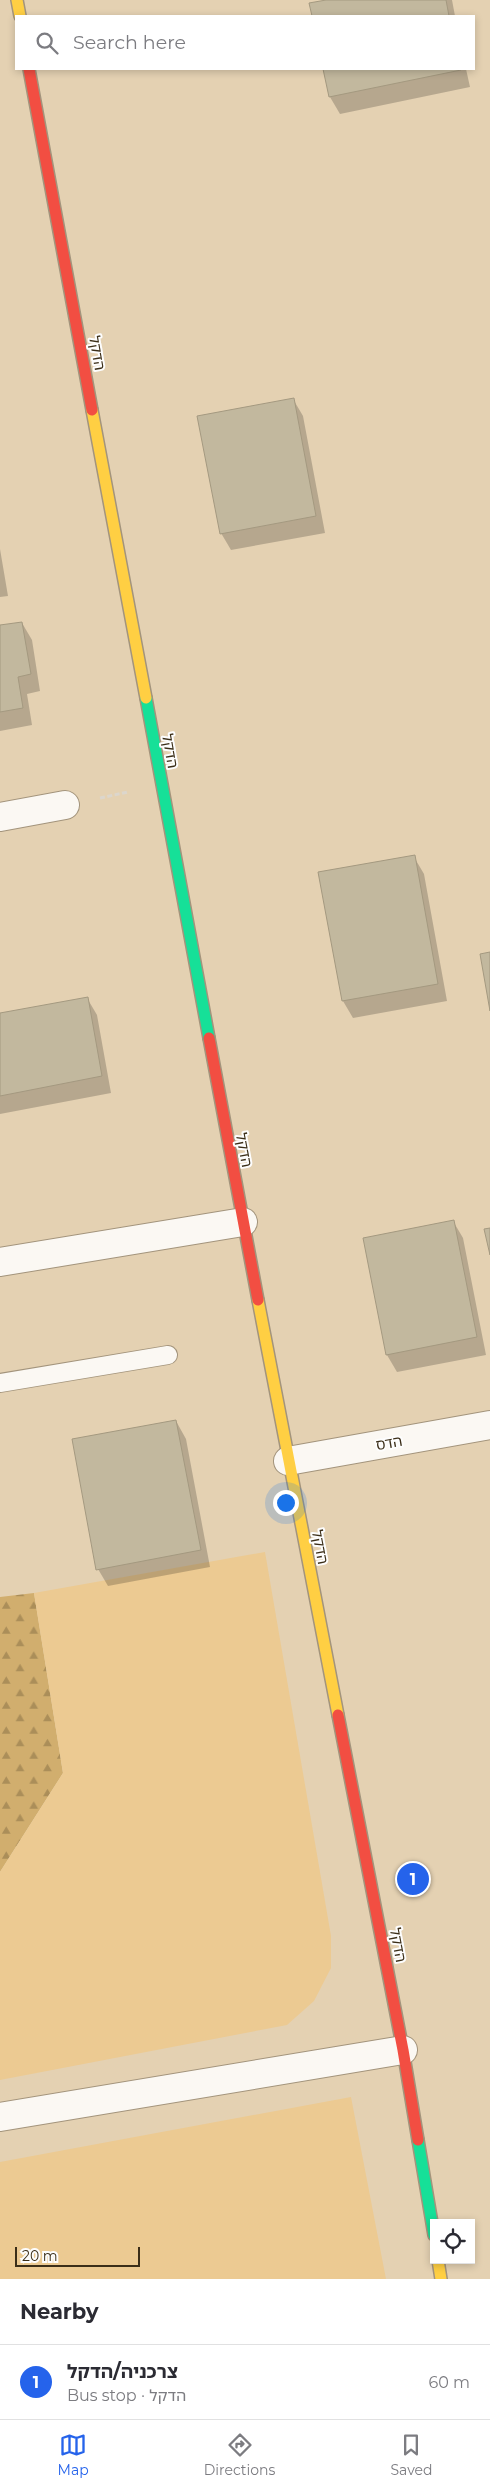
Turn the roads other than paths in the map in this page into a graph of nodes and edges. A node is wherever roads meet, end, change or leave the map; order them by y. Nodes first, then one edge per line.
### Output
1 (17, 0) edge
2 (20, 15) edge
3 (29, 70) edge
4 (65, 804) road end
5 (0, 817) edge
6 (243, 1222) junction
7 (0, 1262) edge
8 (168, 1356) dead end
9 (0, 1383) edge
10 (490, 1425) edge
11 (288, 1461) junction
12 (403, 2050) junction
13 (0, 2118) edge
14 (431, 2219) edge
15 (439, 2264) edge
16 (441, 2279) edge

1 - 2 street
3 - 6 street, הדקל
4 - 5 street
6 - 7 street
6 - 11 street, הדקל
8 - 9 lane
10 - 11 street, הדס
11 - 12 street, הדקל
12 - 13 street
12 - 14 street, הדקל
15 - 16 street

